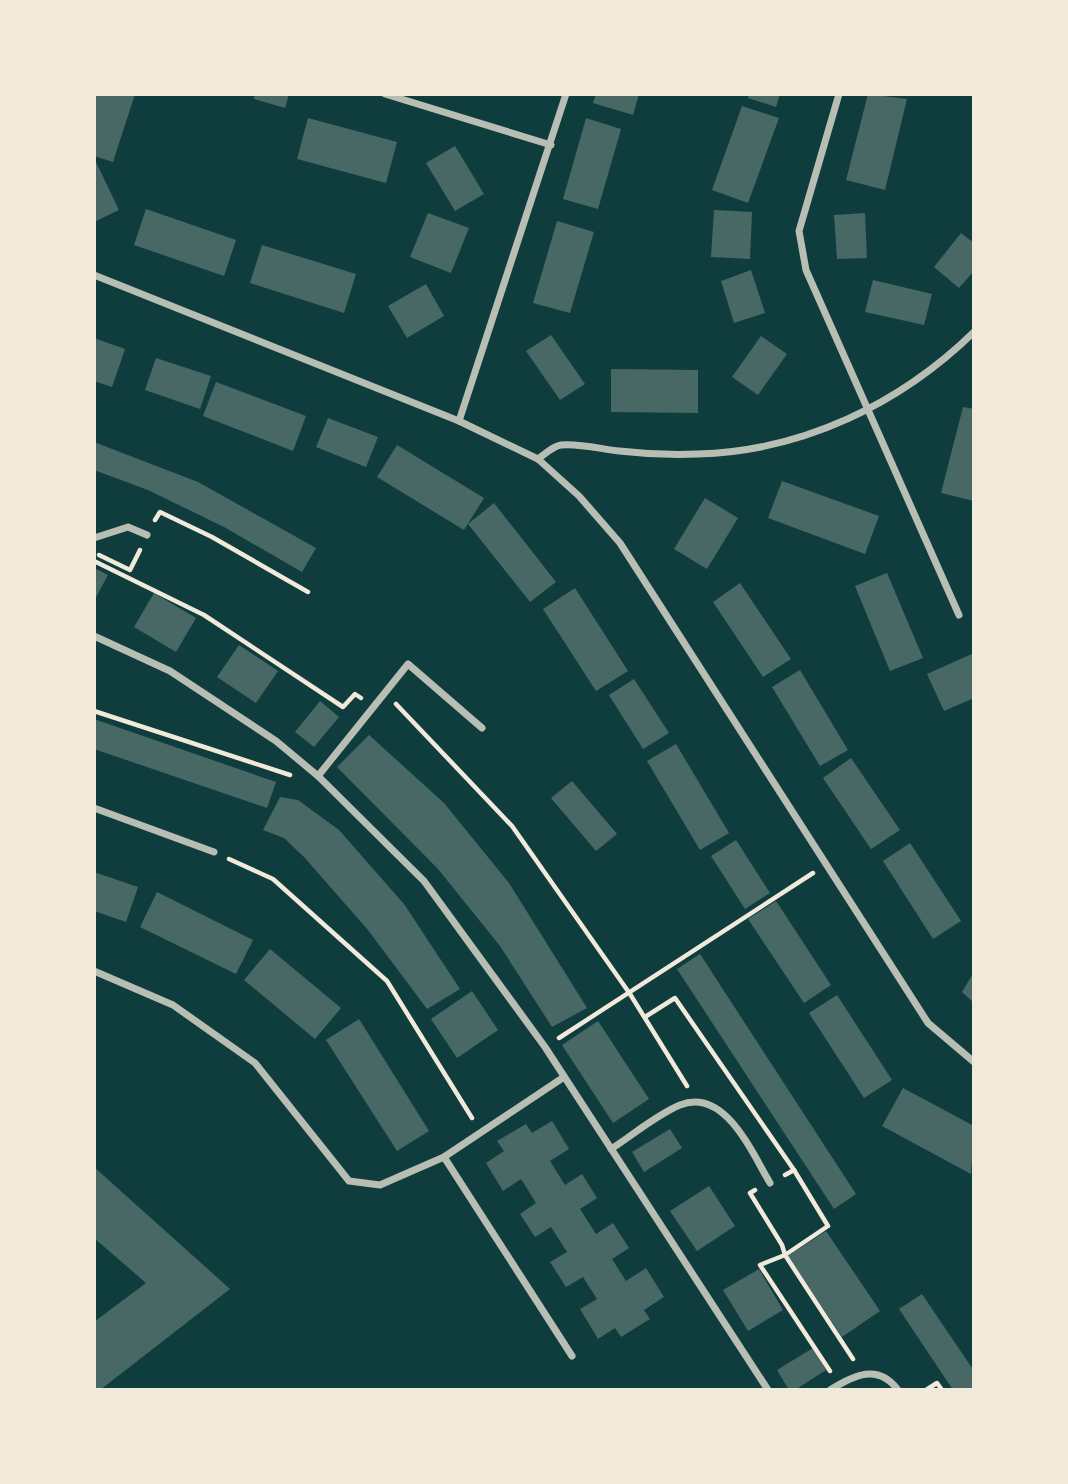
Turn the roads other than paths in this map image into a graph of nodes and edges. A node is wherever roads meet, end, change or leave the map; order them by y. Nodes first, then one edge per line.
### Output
1 (385, 94) edge
2 (566, 94) edge
3 (839, 94) edge
4 (551, 145) junction
5 (94, 275) edge
6 (974, 332) edge
7 (866, 411) junction
8 (459, 421) junction
9 (538, 459) junction
10 (147, 535) road end
11 (94, 538) edge
12 (959, 615) dead end
13 (95, 639) edge
14 (482, 728) dead end
15 (318, 776) junction
16 (94, 808) edge
17 (214, 852) road end
18 (94, 971) edge
19 (974, 1062) edge
20 (564, 1077) junction
21 (611, 1149) junction
22 (444, 1157) junction
23 (770, 1183) road end
24 (572, 1356) dead end
25 (768, 1390) edge
26 (830, 1390) edge
27 (898, 1390) edge

1 - 4 street
2 - 4 street
3 - 7 street
4 - 8 street
5 - 8 street
6 - 7 street
7 - 9 street
7 - 12 street
8 - 9 street
9 - 19 street
10 - 11 street
13 - 15 street
14 - 15 street
15 - 20 street
16 - 17 street
18 - 22 street
20 - 21 street
20 - 22 street
21 - 23 street
21 - 25 street
22 - 24 street
26 - 27 street

